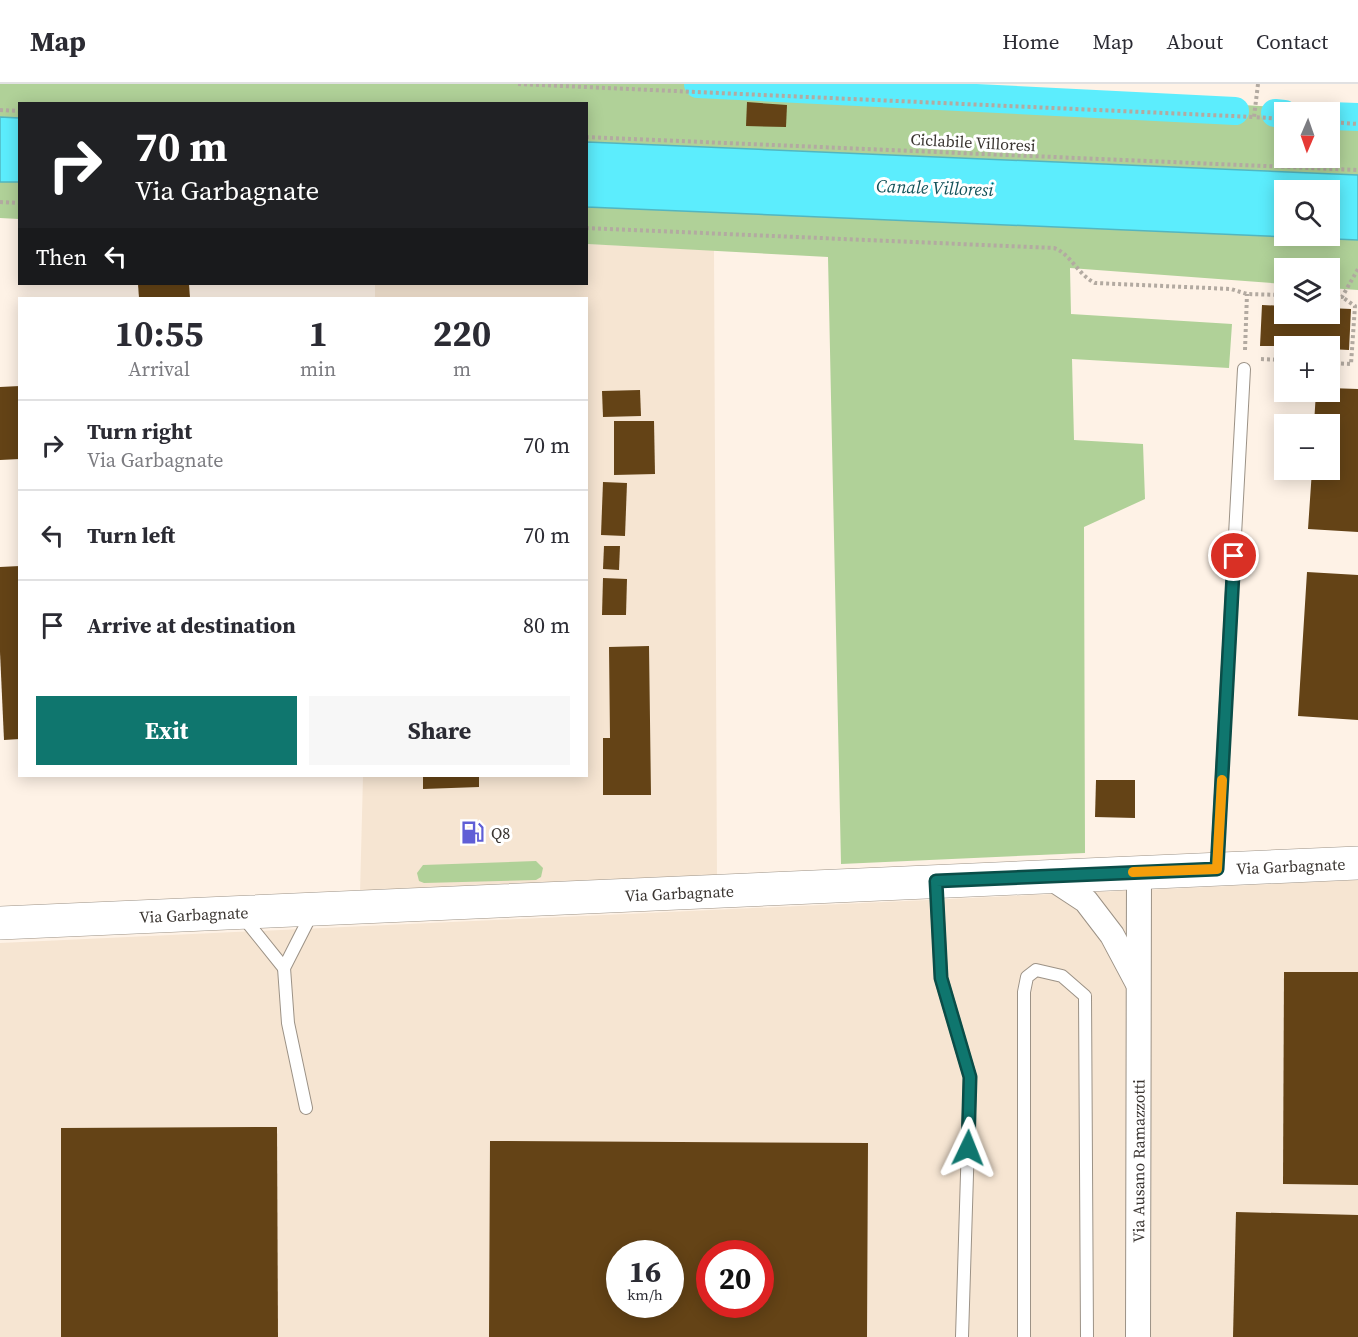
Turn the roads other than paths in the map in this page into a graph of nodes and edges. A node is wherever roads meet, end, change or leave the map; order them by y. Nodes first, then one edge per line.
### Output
1 (1245, 364) road end
2 (1358, 862) edge
3 (1217, 869) junction
4 (1139, 872) junction
5 (1048, 876) junction
6 (936, 881) junction
7 (314, 908) junction
8 (238, 912) junction
9 (0, 922) edge
10 (284, 968) junction
11 (1139, 987) junction
12 (306, 1108) dead end
13 (962, 1337) edge
14 (1024, 1337) edge
15 (1087, 1337) edge
16 (1138, 1337) edge

1 - 3 lane
2 - 3 street, Via Garbagnate
3 - 4 street, Via Garbagnate
4 - 5 street, Via Garbagnate
4 - 11 street, Via Ausano Ramazzotti
5 - 6 street, Via Garbagnate
5 - 11 street, Via Ausano Ramazzotti
6 - 7 street, Via Garbagnate
6 - 13 lane
7 - 8 street, Via Garbagnate
7 - 10 lane
8 - 9 street, Via Garbagnate
8 - 10 lane
10 - 12 lane
11 - 16 street, Via Ausano Ramazzotti
14 - 15 lane

